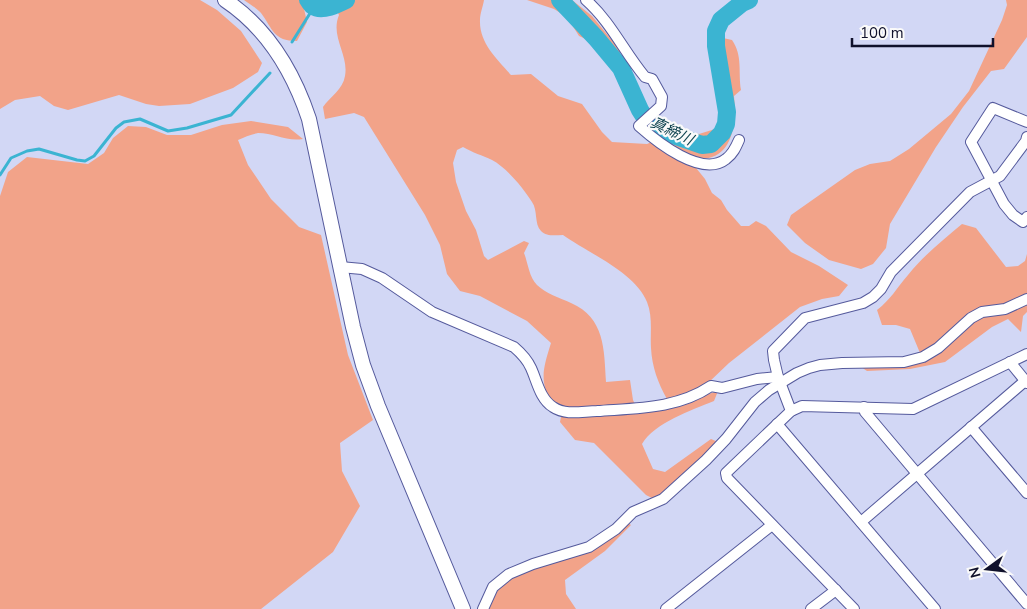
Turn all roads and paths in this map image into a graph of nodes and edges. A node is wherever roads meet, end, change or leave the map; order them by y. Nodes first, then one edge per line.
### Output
1 (225, 0) edge
2 (586, 0) edge
3 (1027, 122) edge
4 (1027, 137) edge
5 (739, 140) dead end
6 (992, 180) junction
7 (1027, 216) edge
8 (340, 267) junction
9 (1027, 300) edge
10 (1027, 354) edge
11 (1010, 362) junction
12 (779, 380) junction
13 (1026, 382) edge
14 (864, 407) junction
15 (790, 411) junction
16 (777, 424) junction
17 (971, 427) junction
18 (917, 474) junction
19 (1027, 493) edge
20 (860, 522) junction
21 (772, 525) junction
22 (836, 590) junction
23 (1027, 604) edge
24 (463, 609) edge
25 (483, 609) edge
26 (666, 609) edge
27 (811, 609) edge
28 (854, 609) edge
29 (935, 609) edge

1 - 8 street
2 - 5 street
3 - 6 street
4 - 6 street
6 - 7 street
6 - 12 street
8 - 12 street
8 - 24 street
9 - 12 street
10 - 11 street
11 - 13 street
11 - 14 street
12 - 15 street
12 - 25 street
13 - 17 street
14 - 15 street
14 - 18 street
15 - 16 street
16 - 20 street
16 - 21 street
17 - 18 street
17 - 19 street
18 - 20 street
18 - 23 street
20 - 29 street
21 - 22 street
21 - 26 street
22 - 27 street
22 - 28 street

